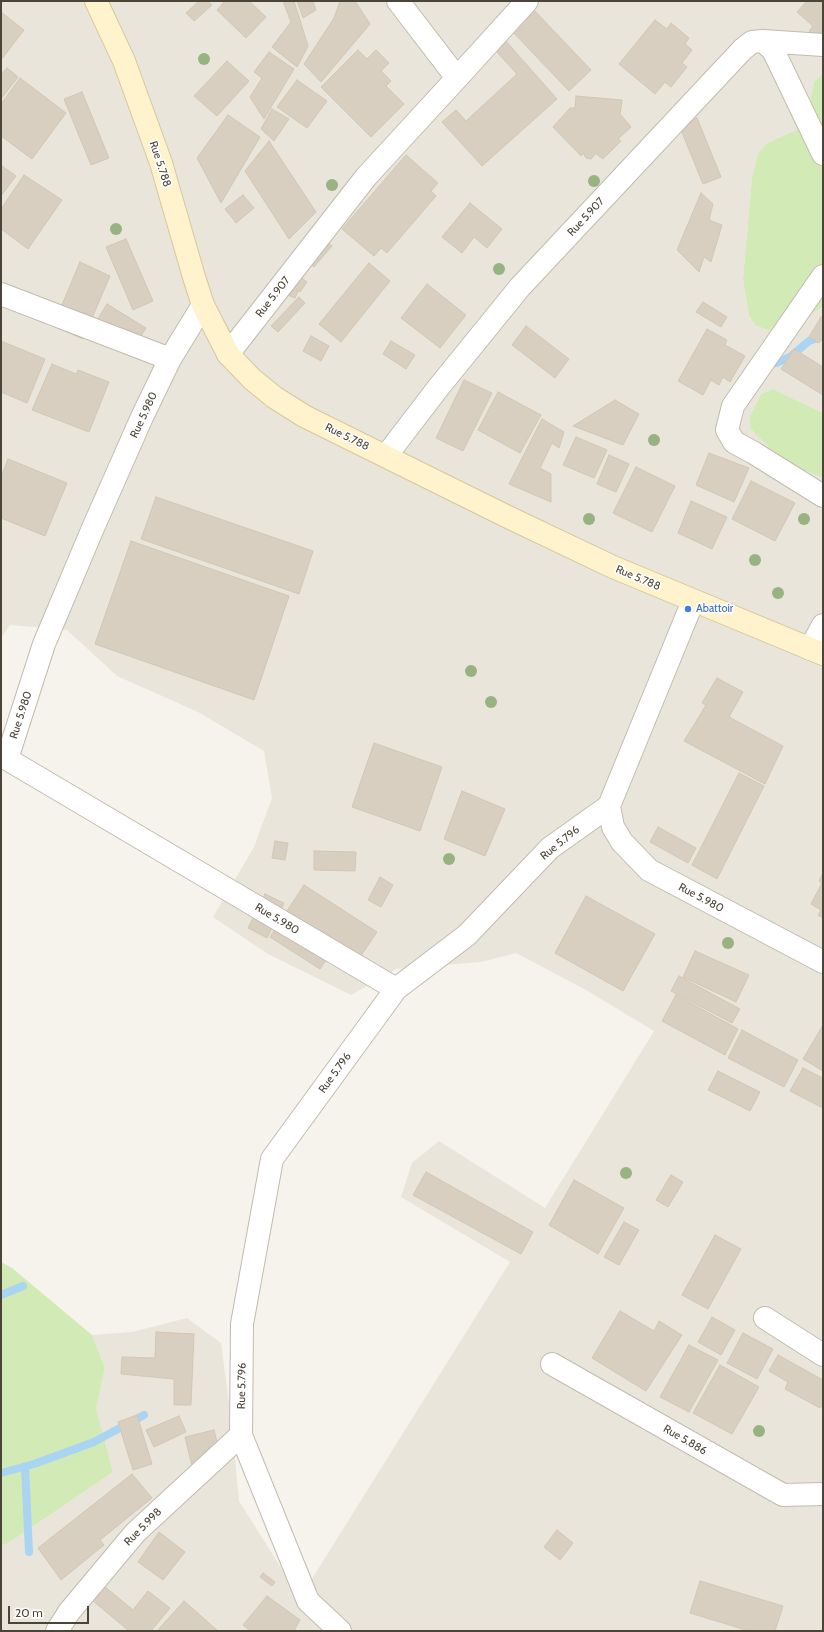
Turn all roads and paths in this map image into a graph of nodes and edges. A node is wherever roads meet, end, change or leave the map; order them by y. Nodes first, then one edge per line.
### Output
1 (96, 1) edge
2 (398, 1) edge
3 (527, 1) edge
4 (763, 41) junction
5 (823, 45) edge
6 (457, 78) junction
7 (823, 154) edge
8 (823, 276) edge
9 (1, 294) edge
10 (203, 305) junction
11 (228, 354) junction
12 (170, 359) junction
13 (386, 456) junction
14 (823, 496) edge
15 (693, 601) junction
16 (823, 625) edge
17 (816, 652) edge
18 (4, 762) edge
19 (609, 806) junction
20 (823, 962) edge
21 (396, 989) junction
22 (765, 1318) dead end
23 (823, 1355) edge
24 (552, 1364) dead end
25 (241, 1434) junction
26 (823, 1494) edge
27 (57, 1631) edge
28 (340, 1631) edge

1 - 10 street, Rue 5.788
2 - 6 street
3 - 6 street, Rue 5.907
4 - 5 street, Rue 5.907
4 - 7 street
4 - 13 street, Rue 5.907
6 - 11 street, Rue 5.907
8 - 14 street
9 - 12 street
10 - 11 street, Rue 5.788
10 - 12 street, Rue 5.980
11 - 13 street, Rue 5.788
12 - 18 street, Rue 5.980
13 - 15 street, Rue 5.788
15 - 17 street, Rue 5.788
15 - 19 street
16 - 17 street
18 - 21 street, Rue 5.980
19 - 20 street, Rue 5.980
19 - 21 street, Rue 5.796
21 - 25 street, Rue 5.796
22 - 23 street
24 - 26 street, Rue 5.886
25 - 27 street, Rue 5.998
25 - 28 street, Rue 5.796

